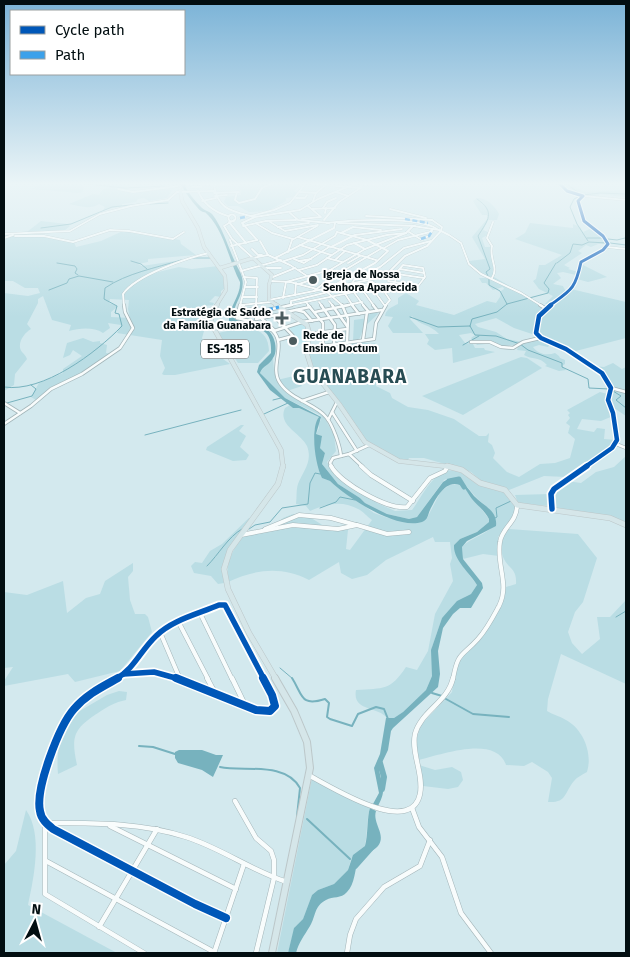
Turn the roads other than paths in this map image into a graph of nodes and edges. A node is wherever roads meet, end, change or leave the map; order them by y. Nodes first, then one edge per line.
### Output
1 (353, 227) edge
2 (76, 228) edge
3 (197, 228) edge
4 (223, 228) edge
5 (225, 228) edge
6 (234, 228) edge
7 (244, 228) edge
8 (261, 228) edge
9 (279, 228) edge
10 (302, 228) edge
11 (315, 228) joint
12 (334, 228) joint
13 (348, 228) edge
14 (362, 228) edge
15 (366, 228) junction
16 (412, 228) edge
17 (421, 228) edge
18 (442, 228) edge
19 (491, 228) edge
20 (594, 228) edge
21 (397, 229) joint
22 (402, 229) dead end
23 (384, 230) junction
24 (433, 230) junction
25 (442, 231) junction
26 (184, 232) dead end
27 (326, 232) junction
28 (337, 232) junction
29 (408, 232) junction
30 (308, 233) junction
31 (341, 233) junction
32 (4, 234) edge
33 (19, 234) junction
34 (357, 234) junction
35 (366, 234) junction
36 (403, 234) junction
37 (12, 236) junction
38 (318, 236) junction
39 (353, 236) junction
40 (415, 236) junction
41 (298, 237) junction
42 (4, 238) edge
43 (407, 238) junction
44 (294, 239) junction
45 (230, 240) junction
46 (258, 240) junction
47 (309, 240) junction
48 (367, 240) junction
49 (431, 241) junction
50 (246, 243) junction
51 (353, 243) junction
52 (300, 244) junction
53 (321, 244) junction
54 (376, 244) junction
55 (237, 245) junction
56 (416, 245) junction
57 (231, 246) junction
58 (330, 246) junction
59 (359, 246) junction
60 (606, 247) junction
61 (355, 248) dead end
62 (383, 248) junction
63 (252, 249) dead end
64 (313, 249) junction
65 (340, 249) junction
66 (365, 249) junction
67 (626, 249) edge
68 (346, 251) junction
69 (288, 252) junction
70 (322, 252) junction
71 (209, 253) junction
72 (356, 254) junction
73 (267, 255) junction
74 (332, 255) junction
75 (360, 255) junction
76 (367, 257) junction
77 (275, 258) junction
78 (293, 258) junction
79 (327, 258) junction
80 (252, 259) junction
81 (334, 260) junction
82 (376, 260) junction
83 (282, 261) junction
84 (236, 263) junction
85 (342, 263) junction
86 (348, 263) dead end
87 (221, 267) junction
88 (262, 267) junction
89 (281, 268) dead end
90 (295, 268) junction
91 (399, 269) junction
92 (299, 270) junction
93 (241, 271) junction
94 (424, 271) junction
95 (387, 273) junction
96 (397, 274) junction
97 (273, 276) junction
98 (307, 276) junction
99 (244, 277) junction
100 (384, 277) junction
101 (358, 278) junction
102 (424, 278) junction
103 (492, 278) junction
104 (271, 281) junction
105 (308, 281) dead end
106 (388, 281) junction
107 (286, 282) junction
108 (395, 282) junction
109 (297, 284) junction
110 (352, 284) junction
111 (366, 284) junction
112 (308, 286) junction
113 (379, 286) junction
114 (383, 286) junction
115 (245, 287) junction
116 (258, 287) junction
117 (340, 288) junction
118 (371, 288) junction
119 (316, 289) junction
120 (362, 289) junction
121 (321, 290) junction
122 (353, 291) junction
123 (313, 292) junction
124 (327, 292) junction
125 (305, 293) junction
126 (345, 293) junction
127 (295, 295) junction
128 (332, 296) junction
129 (243, 297) junction
130 (257, 297) junction
131 (283, 298) junction
132 (270, 301) junction
133 (329, 301) dead end
134 (306, 302) junction
135 (319, 302) dead end
136 (362, 302) junction
137 (241, 304) junction
138 (257, 304) junction
139 (353, 304) junction
140 (542, 304) junction
141 (291, 305) junction
142 (550, 305) junction
143 (344, 306) junction
144 (385, 306) junction
145 (278, 307) junction
146 (310, 307) junction
147 (334, 308) junction
148 (545, 308) junction
149 (257, 309) junction
150 (267, 310) dead end
151 (296, 310) junction
152 (325, 310) junction
153 (377, 310) junction
154 (382, 310) junction
155 (238, 311) junction
156 (286, 312) junction
157 (314, 312) junction
158 (368, 312) junction
159 (359, 314) junction
160 (256, 315) junction
161 (348, 315) junction
162 (275, 317) junction
163 (340, 317) junction
164 (237, 318) junction
165 (331, 318) junction
166 (260, 319) junction
167 (321, 320) junction
168 (312, 321) junction
169 (302, 322) junction
170 (286, 327) junction
171 (347, 328) junction
172 (336, 330) junction
173 (274, 331) junction
174 (324, 332) junction
175 (309, 334) junction
176 (541, 338) junction
177 (278, 340) junction
178 (363, 340) junction
179 (471, 342) dead end
180 (347, 343) junction
181 (334, 345) junction
182 (611, 388) junction
183 (329, 392) junction
184 (626, 392) edge
185 (302, 401) junction
186 (337, 402) junction
187 (4, 403) edge
188 (332, 412) junction
189 (20, 413) junction
190 (327, 420) junction
191 (4, 424) edge
192 (616, 444) junction
193 (369, 445) junction
194 (626, 448) edge
195 (357, 451) junction
196 (349, 454) junction
197 (341, 456) junction
198 (448, 466) junction
199 (413, 501) junction
200 (517, 505) junction
201 (552, 508) junction
202 (357, 525) junction
203 (626, 525) edge
204 (409, 532) dead end
205 (252, 533) junction
206 (241, 535) junction
207 (200, 613) junction
208 (179, 622) junction
209 (160, 632) junction
210 (249, 633) junction
211 (241, 636) junction
212 (124, 674) junction
213 (180, 679) junction
214 (214, 692) junction
215 (245, 705) junction
216 (309, 775) junction
217 (235, 801) dead end
218 (412, 808) junction
219 (45, 822) junction
220 (107, 825) junction
221 (157, 829) junction
222 (430, 840) junction
223 (149, 845) junction
224 (46, 861) junction
225 (244, 864) junction
226 (133, 871) junction
227 (274, 878) junction
228 (288, 882) junction
229 (236, 889) junction
230 (116, 898) junction
231 (226, 918) junction
232 (99, 927) junction
233 (214, 952) edge
234 (144, 953) edge
235 (256, 953) edge
236 (272, 953) edge
237 (347, 953) edge
238 (491, 953) edge

1 - 34 street
2 - 33 street
3 - 71 main road
4 - 45 street
5 - 55 street
6 - 50 street
7 - 46 street
8 - 44 street
9 - 10 street
11 - 27 street
11 - 30 street
12 - 27 street
12 - 28 street
13 - 31 street
14 - 15 street
15 - 23 street
15 - 35 street
16 - 29 street
17 - 24 street
18 - 25 street
19 - 103 street
20 - 60 street
21 - 22 street
21 - 23 street
23 - 35 street
24 - 25 street
24 - 40 street
24 - 40 street
25 - 49 street
25 - 103 street
26 - 37 street
27 - 38 street
28 - 31 street
28 - 53 street
29 - 36 street
29 - 40 street
29 - 48 street
30 - 38 street
30 - 41 street
31 - 39 street
32 - 33 street
33 - 37 street
34 - 35 street
34 - 39 street
36 - 43 street
36 - 54 street
37 - 42 street
38 - 47 street
39 - 48 street
39 - 58 street
40 - 43 street
41 - 44 street
41 - 47 street
43 - 56 street
43 - 62 street
44 - 69 street
45 - 55 street
45 - 57 street
46 - 50 street
46 - 73 street
47 - 52 street
47 - 53 street
48 - 51 street
48 - 54 street
49 - 56 street
49 - 95 street
50 - 55 street
51 - 59 street
51 - 65 street
52 - 64 street
52 - 69 street
53 - 58 street
53 - 64 street
54 - 62 street
54 - 66 street
55 - 57 street
55 - 80 street
56 - 101 street
57 - 84 street
58 - 65 street
58 - 70 street
59 - 61 street
59 - 66 street
60 - 67 street
60 - 142 street
62 - 76 street
62 - 82 street
63 - 73 street
64 - 70 street
64 - 78 street
65 - 68 street
65 - 74 street
66 - 72 street
68 - 72 street
68 - 81 street
69 - 77 street
70 - 74 street
70 - 78 street
71 - 87 main road
71 - 189 street
72 - 75 street
72 - 85 street
73 - 77 street
73 - 80 street
74 - 79 street
75 - 76 street
75 - 86 street
76 - 82 street
76 - 119 street
77 - 83 street
78 - 83 street
79 - 81 street
79 - 92 street
80 - 84 main road
80 - 88 main road
81 - 85 street
82 - 117 street
83 - 88 street
83 - 90 street
84 - 87 main road
84 - 93 street
85 - 98 street
87 - 206 main road, ES-185
88 - 89 street
88 - 93 street
88 - 97 main road
90 - 92 street
90 - 97 street
91 - 94 street
91 - 94 street
91 - 96 street
92 - 98 street
93 - 99 street
94 - 102 street
95 - 100 street
95 - 101 street
96 - 102 street
96 - 108 street
97 - 104 main road
98 - 107 street
99 - 115 street
99 - 116 street
100 - 106 street
100 - 110 street
101 - 110 street
102 - 108 street
103 - 140 street
104 - 107 street
104 - 132 main road
105 - 109 street
106 - 108 street
106 - 114 street
107 - 109 street
107 - 131 street
109 - 112 street
109 - 127 street
110 - 117 street
111 - 113 street
111 - 118 street
111 - 122 street
112 - 119 street
112 - 125 street
113 - 114 street
113 - 118 street
114 - 144 street
115 - 116 street
115 - 129 street
116 - 130 street
117 - 121 street
117 - 124 street
117 - 126 street
118 - 120 street
118 - 144 street
119 - 121 street
119 - 123 street
120 - 122 street
120 - 153 street
121 - 123 street
122 - 126 street
122 - 136 street
123 - 125 street
124 - 128 street
124 - 141 street
125 - 127 street
126 - 128 street
126 - 139 street
127 - 131 street
128 - 134 street
128 - 143 street
129 - 130 street
129 - 137 street
130 - 138 street
131 - 132 street
132 - 138 street
132 - 145 main road
133 - 147 street
134 - 141 street
134 - 146 street
135 - 152 street
136 - 139 street
136 - 158 street
137 - 138 street
137 - 155 street
138 - 149 street
139 - 143 street
139 - 159 street
140 - 142 street
140 - 148 street
141 - 145 street
142 - 148 street
143 - 147 street
143 - 161 street
144 - 154 street
145 - 150 street
145 - 156 main road
146 - 151 street
146 - 157 street
147 - 152 street
147 - 163 street
148 - 176 street
149 - 155 street
149 - 160 street
151 - 156 street
151 - 168 street
152 - 157 street
152 - 165 street
153 - 154 street
153 - 158 street
154 - 178 street
155 - 164 street
156 - 162 street
156 - 169 main road
157 - 167 street
158 - 159 street
158 - 178 street
159 - 161 street
160 - 164 street
160 - 166 street
161 - 163 street
161 - 171 street
162 - 166 street
162 - 170 street
163 - 165 street
163 - 171 street
164 - 173 street
165 - 167 street
165 - 172 street
166 - 173 street
167 - 168 street
167 - 174 street
168 - 169 street
169 - 170 street
169 - 175 main road
170 - 173 street
170 - 177 street
171 - 172 street
171 - 180 street
172 - 174 street
172 - 181 street
173 - 177 street
174 - 175 street
174 - 181 street
175 - 183 main road
176 - 179 street
176 - 182 street
177 - 185 street
178 - 180 street
180 - 181 street
182 - 184 street
182 - 192 street
183 - 185 street
183 - 186 main road
185 - 190 street
186 - 188 street
186 - 193 main road
187 - 189 street
188 - 190 street
188 - 195 street
189 - 191 street
190 - 197 street
192 - 194 street
192 - 201 street
193 - 195 street
193 - 198 main road
195 - 196 street
196 - 197 street
196 - 199 street
197 - 199 street
198 - 199 street
198 - 200 main road
200 - 201 main road
200 - 218 street
201 - 203 main road
202 - 204 street
202 - 205 street
202 - 205 street
205 - 206 street
206 - 210 main road, ES-185
207 - 208 street
207 - 211 street
207 - 215 street
208 - 209 street
208 - 214 street
209 - 212 street
209 - 213 street
210 - 211 street
210 - 216 main road, ES-185
211 - 215 street
212 - 213 street
212 - 219 street
213 - 214 street
214 - 215 street
216 - 218 street
216 - 228 main road, ES-185
217 - 227 street
218 - 222 street
219 - 220 street
219 - 224 street
219 - 226 street
220 - 221 street
220 - 223 street
221 - 223 street
221 - 225 street
222 - 237 street
222 - 238 street
223 - 226 street
223 - 229 street
224 - 230 street
224 - 232 street
225 - 227 street
225 - 229 street
226 - 230 street
226 - 231 street
227 - 228 street
227 - 235 street
228 - 236 main road, ES-185
229 - 231 street
230 - 232 street
230 - 233 street
231 - 233 street
232 - 234 street

